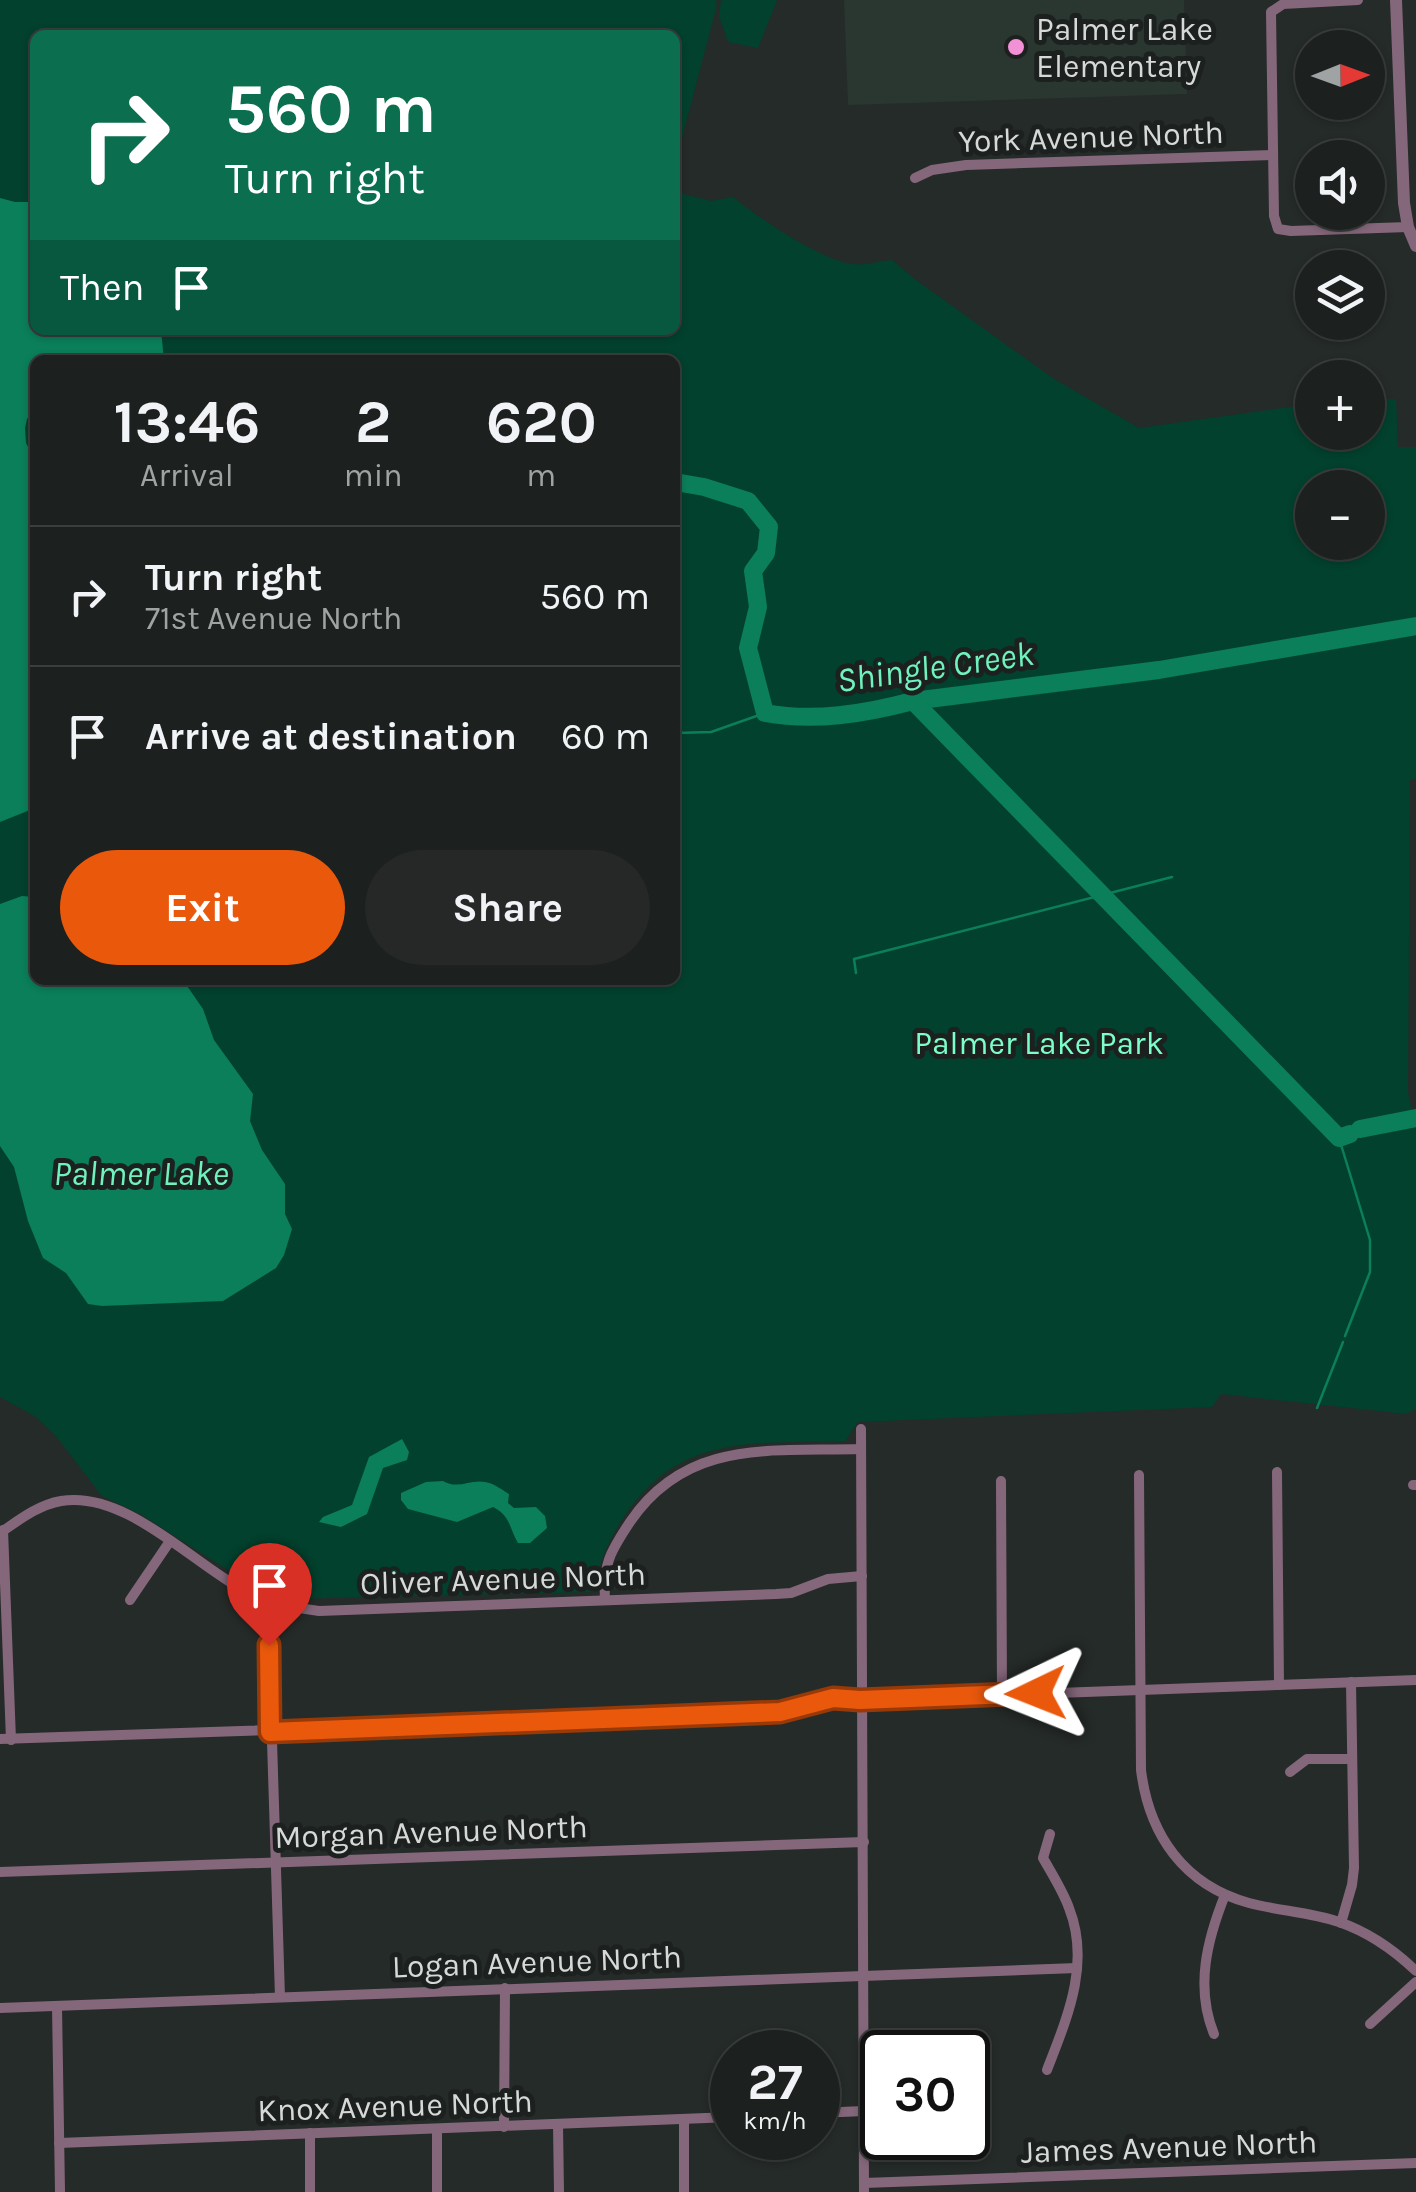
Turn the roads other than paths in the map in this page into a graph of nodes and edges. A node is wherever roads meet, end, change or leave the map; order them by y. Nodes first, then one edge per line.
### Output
1 (1358, 0) edge
2 (1396, 0) edge
3 (1272, 155) junction
4 (1410, 173) edge
5 (915, 178) dead end
6 (1408, 226) junction
7 (1416, 246) edge
8 (861, 1429) dead end
9 (861, 1449) junction
10 (1277, 1472) dead end
11 (1139, 1475) dead end
12 (1001, 1482) dead end
13 (2, 1532) edge
14 (170, 1541) junction
15 (862, 1576) junction
16 (130, 1600) dead end
17 (605, 1600) junction
18 (282, 1606) junction
19 (1416, 1680) edge
20 (1351, 1682) junction
21 (1279, 1685) junction
22 (1140, 1690) junction
23 (1002, 1694) junction
24 (860, 1700) junction
25 (270, 1732) junction
26 (5, 1740) edge
27 (1352, 1759) junction
28 (1290, 1772) dead end
29 (1050, 1834) dead end
30 (864, 1842) junction
31 (275, 1863) junction
32 (0, 1872) edge
33 (1225, 1895) junction
34 (1340, 1923) junction
35 (1077, 1968) junction
36 (1416, 1970) edge
37 (864, 1974) junction
38 (1416, 1982) edge
39 (504, 1988) junction
40 (280, 1997) junction
41 (57, 2006) junction
42 (0, 2008) edge
43 (1370, 2024) dead end
44 (864, 2030) edge
45 (1214, 2034) dead end
46 (1047, 2070) dead end
47 (710, 2119) edge
48 (684, 2120) junction
49 (558, 2125) junction
50 (504, 2127) junction
51 (437, 2129) junction
52 (310, 2133) junction
53 (59, 2143) junction
54 (864, 2160) edge
55 (1416, 2163) edge
56 (864, 2188) edge
57 (60, 2192) edge
58 (310, 2192) edge
59 (437, 2192) edge
60 (559, 2192) edge
61 (684, 2192) edge

1 - 3 street
2 - 4 street
3 - 5 street, York Avenue North
3 - 6 street
4 - 6 street
6 - 7 street
8 - 9 street
9 - 15 street
9 - 17 street
10 - 21 street
11 - 22 street
12 - 23 street
13 - 14 street, Oliver Avenue North
13 - 26 street
14 - 16 street
14 - 18 street, Oliver Avenue North
15 - 17 street, Oliver Avenue North
15 - 24 street
17 - 18 street, Oliver Avenue North
18 - 25 street
19 - 20 street
20 - 21 street
20 - 27 street
21 - 22 street
22 - 23 street
22 - 33 street
23 - 24 street
24 - 25 street
24 - 30 street
25 - 26 street
25 - 31 street
27 - 28 street
27 - 34 street
29 - 35 street
30 - 31 street, Morgan Avenue North
30 - 37 street
31 - 32 street, Morgan Avenue North
31 - 40 street
33 - 34 street
33 - 45 street
34 - 36 street
35 - 37 street, Logan Avenue North
35 - 46 street
37 - 39 street, Logan Avenue North
37 - 44 street
38 - 43 street
39 - 40 street, Logan Avenue North
39 - 50 street
40 - 41 street, Logan Avenue North
41 - 42 street, Logan Avenue North
41 - 53 street
47 - 48 street, Knox Avenue North
48 - 49 street, Knox Avenue North
48 - 61 street
49 - 50 street, Knox Avenue North
49 - 60 street
50 - 51 street, Knox Avenue North
51 - 52 street, Knox Avenue North
51 - 59 street
52 - 53 street, Knox Avenue North
52 - 58 street
53 - 57 street
54 - 56 street
55 - 56 street, James Avenue North

